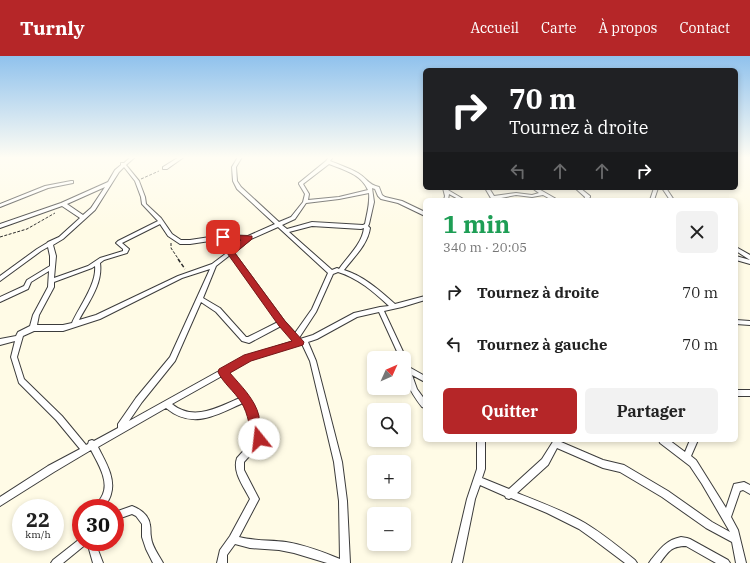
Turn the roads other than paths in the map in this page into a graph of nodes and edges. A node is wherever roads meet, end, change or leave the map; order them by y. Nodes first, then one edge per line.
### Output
1 (137, 181) edge
2 (235, 181) edge
3 (305, 181) edge
4 (365, 181) edge
5 (71, 182) dead end
6 (109, 182) joint
7 (369, 188) junction
8 (447, 190) edge
9 (538, 190) edge
10 (579, 190) edge
11 (544, 193) junction
12 (460, 198) edge
13 (498, 198) edge
14 (553, 198) edge
15 (587, 198) edge
16 (305, 202) junction
17 (64, 205) junction
18 (0, 206) edge
19 (423, 213) edge
20 (84, 218) junction
21 (161, 222) junction
22 (277, 224) junction
23 (0, 226) edge
24 (365, 226) junction
25 (286, 231) junction
26 (249, 238) junction
27 (50, 243) junction
28 (738, 250) edge
29 (231, 253) junction
30 (750, 258) edge
31 (738, 259) edge
32 (750, 262) edge
33 (98, 263) junction
34 (214, 265) junction
35 (52, 267) junction
36 (340, 271) junction
37 (331, 273) junction
38 (0, 279) edge
39 (51, 281) junction
40 (200, 299) junction
41 (423, 299) edge
42 (0, 300) edge
43 (394, 307) junction
44 (380, 308) junction
45 (738, 322) edge
46 (282, 323) junction
47 (750, 323) edge
48 (74, 325) junction
49 (33, 328) junction
50 (19, 338) junction
51 (300, 340) junction
52 (0, 342) edge
53 (400, 351) edge
54 (411, 371) edge
55 (223, 372) junction
56 (423, 378) edge
57 (411, 382) edge
58 (738, 393) edge
59 (750, 394) edge
60 (245, 398) junction
61 (423, 403) edge
62 (166, 404) junction
63 (120, 429) junction
64 (479, 442) edge
65 (557, 442) edge
66 (666, 442) edge
67 (693, 442) edge
68 (92, 444) junction
69 (85, 449) junction
70 (686, 458) junction
71 (477, 480) junction
72 (750, 490) edge
73 (509, 495) junction
74 (104, 499) edge
75 (0, 502) edge
76 (124, 513) edge
77 (727, 516) junction
78 (233, 539) junction
79 (735, 539) junction
80 (72, 550) edge
81 (94, 551) edge
82 (56, 563) edge
83 (98, 563) edge
84 (158, 563) edge
85 (222, 563) edge
86 (339, 563) edge
87 (345, 563) edge
88 (457, 563) edge
89 (632, 563) edge
90 (654, 563) edge
91 (725, 563) edge
92 (741, 563) edge

1 - 21 street
2 - 22 street
3 - 16 street
4 - 7 street
5 - 18 street
6 - 17 street
6 - 20 street
7 - 16 street
7 - 19 street
7 - 24 street
8 - 12 street
9 - 11 street
10 - 15 street
11 - 13 street
11 - 14 street
16 - 22 street
17 - 20 street
17 - 23 street
20 - 27 street
21 - 26 street
21 - 33 street
22 - 25 street
22 - 26 street
24 - 25 street
24 - 36 street
25 - 37 street
26 - 29 street
27 - 35 street
27 - 38 street
28 - 30 street
29 - 34 street
29 - 46 street
31 - 32 street
33 - 39 street
33 - 48 street
34 - 40 street
34 - 48 street
35 - 39 street
35 - 42 street
36 - 37 street
36 - 43 street
37 - 51 street
39 - 49 street
40 - 46 street
40 - 63 street
41 - 43 street
43 - 44 street
44 - 51 street
44 - 53 street
45 - 47 street
46 - 51 street
48 - 49 street
49 - 50 street
50 - 52 street
50 - 69 street
51 - 55 street
51 - 87 street
54 - 56 street
55 - 60 street
55 - 62 street
57 - 61 street
58 - 59 street
60 - 62 street
60 - 78 street
62 - 63 street
63 - 68 street
64 - 71 street
65 - 73 street
65 - 79 street
66 - 70 street
67 - 70 street
68 - 69 street
68 - 74 street
69 - 75 street
70 - 77 street
71 - 73 street
71 - 88 street
72 - 77 street
73 - 89 street
76 - 84 street
77 - 79 street
78 - 85 street
78 - 86 street
79 - 92 street
80 - 82 street
81 - 83 street
90 - 91 street

